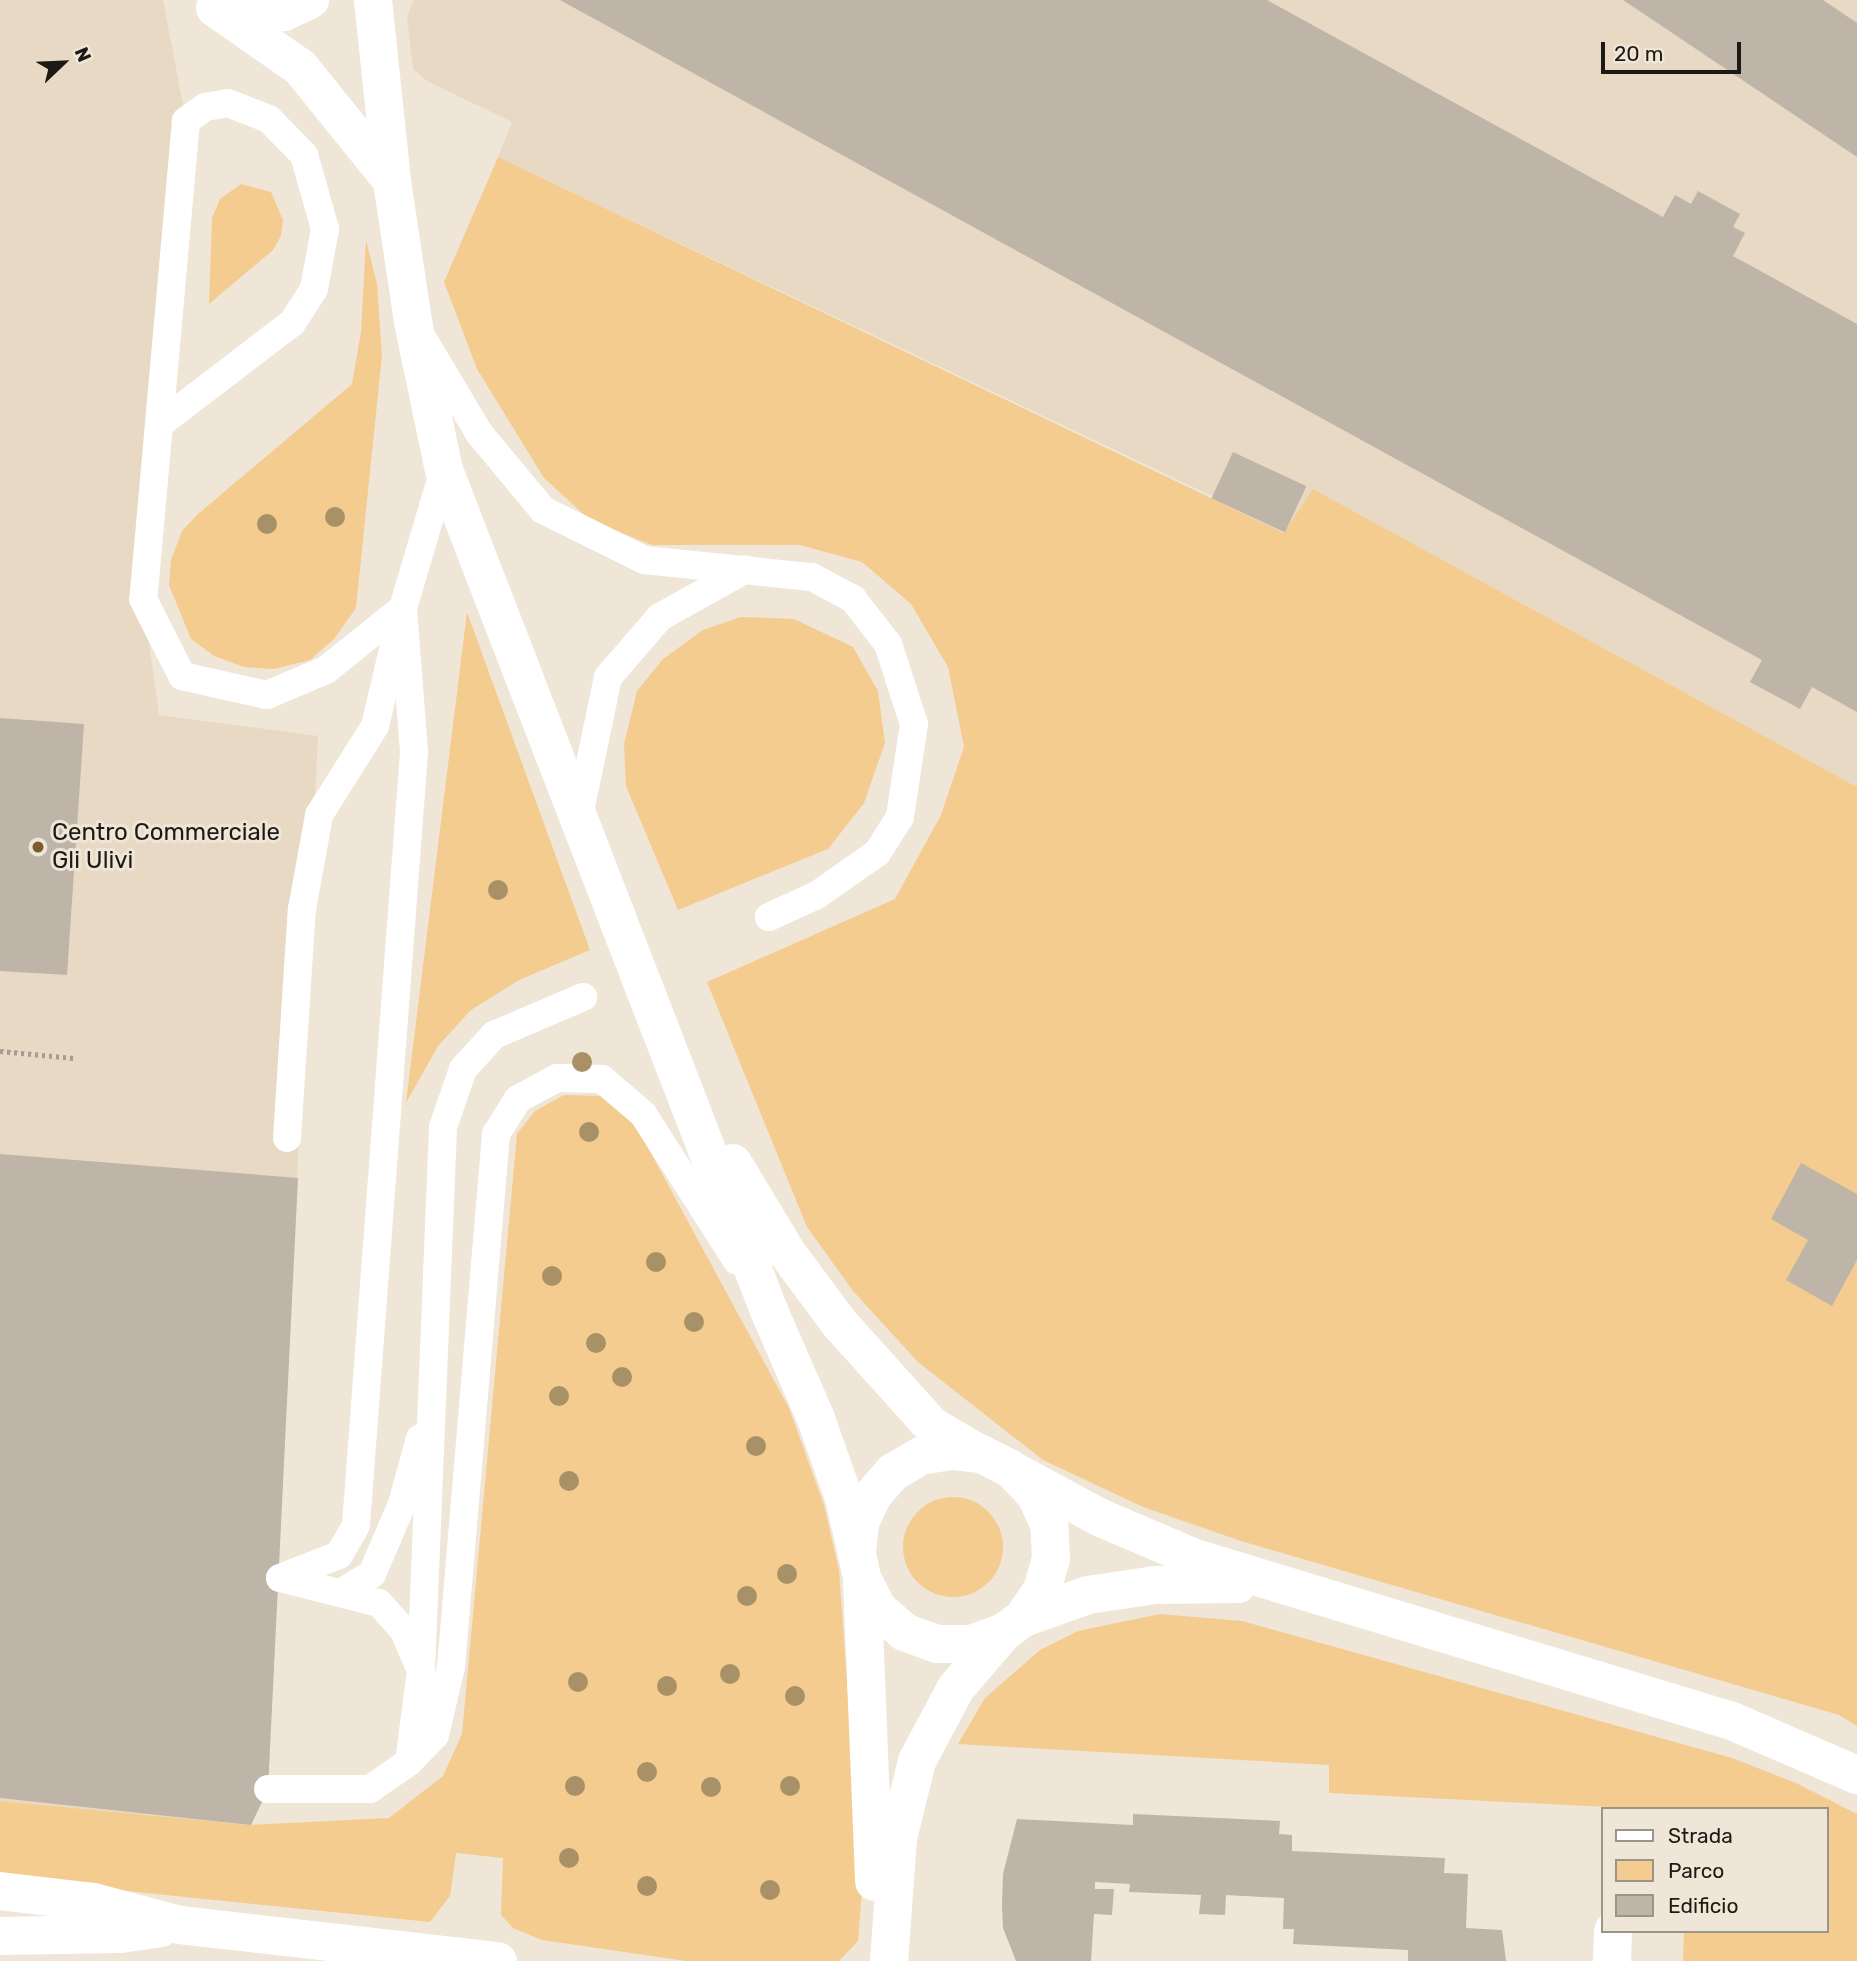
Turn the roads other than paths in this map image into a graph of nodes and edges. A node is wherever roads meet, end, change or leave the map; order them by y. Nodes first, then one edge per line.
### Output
1 (310, 0) edge
2 (373, 0) edge
3 (207, 4) edge
4 (392, 181) junction
5 (413, 322) junction
6 (161, 423) junction
7 (444, 470) junction
8 (746, 569) junction
9 (402, 608) junction
10 (579, 816) junction
11 (769, 917) dead end
12 (583, 997) dead end
13 (670, 1050) junction
14 (287, 1138) dead end
15 (770, 1313) junction
16 (434, 1387) junction
17 (996, 1462) junction
18 (859, 1566) junction
19 (1292, 1589) junction
20 (342, 1592) junction
21 (1013, 1625) junction
22 (421, 1671) junction
23 (409, 1762) junction
24 (1857, 1775) edge
25 (268, 1789) dead end
26 (0, 1891) edge
27 (180, 1925) junction
28 (1613, 1933) edge
29 (120, 1934) junction
30 (0, 1936) edge
31 (50, 1961) edge
32 (498, 1961) edge
33 (880, 1961) edge
34 (889, 1961) edge
35 (1612, 1961) edge

1 - 3 street
2 - 4 street
3 - 4 street
4 - 5 street
5 - 7 street
5 - 8 lane
6 - 6 lane
6 - 9 lane
7 - 9 lane
7 - 10 street
8 - 10 lane
8 - 11 lane
9 - 14 lane
9 - 20 lane
10 - 13 street
12 - 16 lane
13 - 15 street
13 - 17 street
15 - 18 street
15 - 23 lane
16 - 20 lane
16 - 22 lane
17 - 18 street
17 - 19 street
17 - 21 street
18 - 21 street
18 - 33 street
19 - 21 street
19 - 24 street
20 - 22 lane
21 - 34 street
22 - 23 lane
23 - 25 lane
26 - 27 street
27 - 29 street
27 - 32 street
28 - 35 street
29 - 30 street
29 - 31 street

